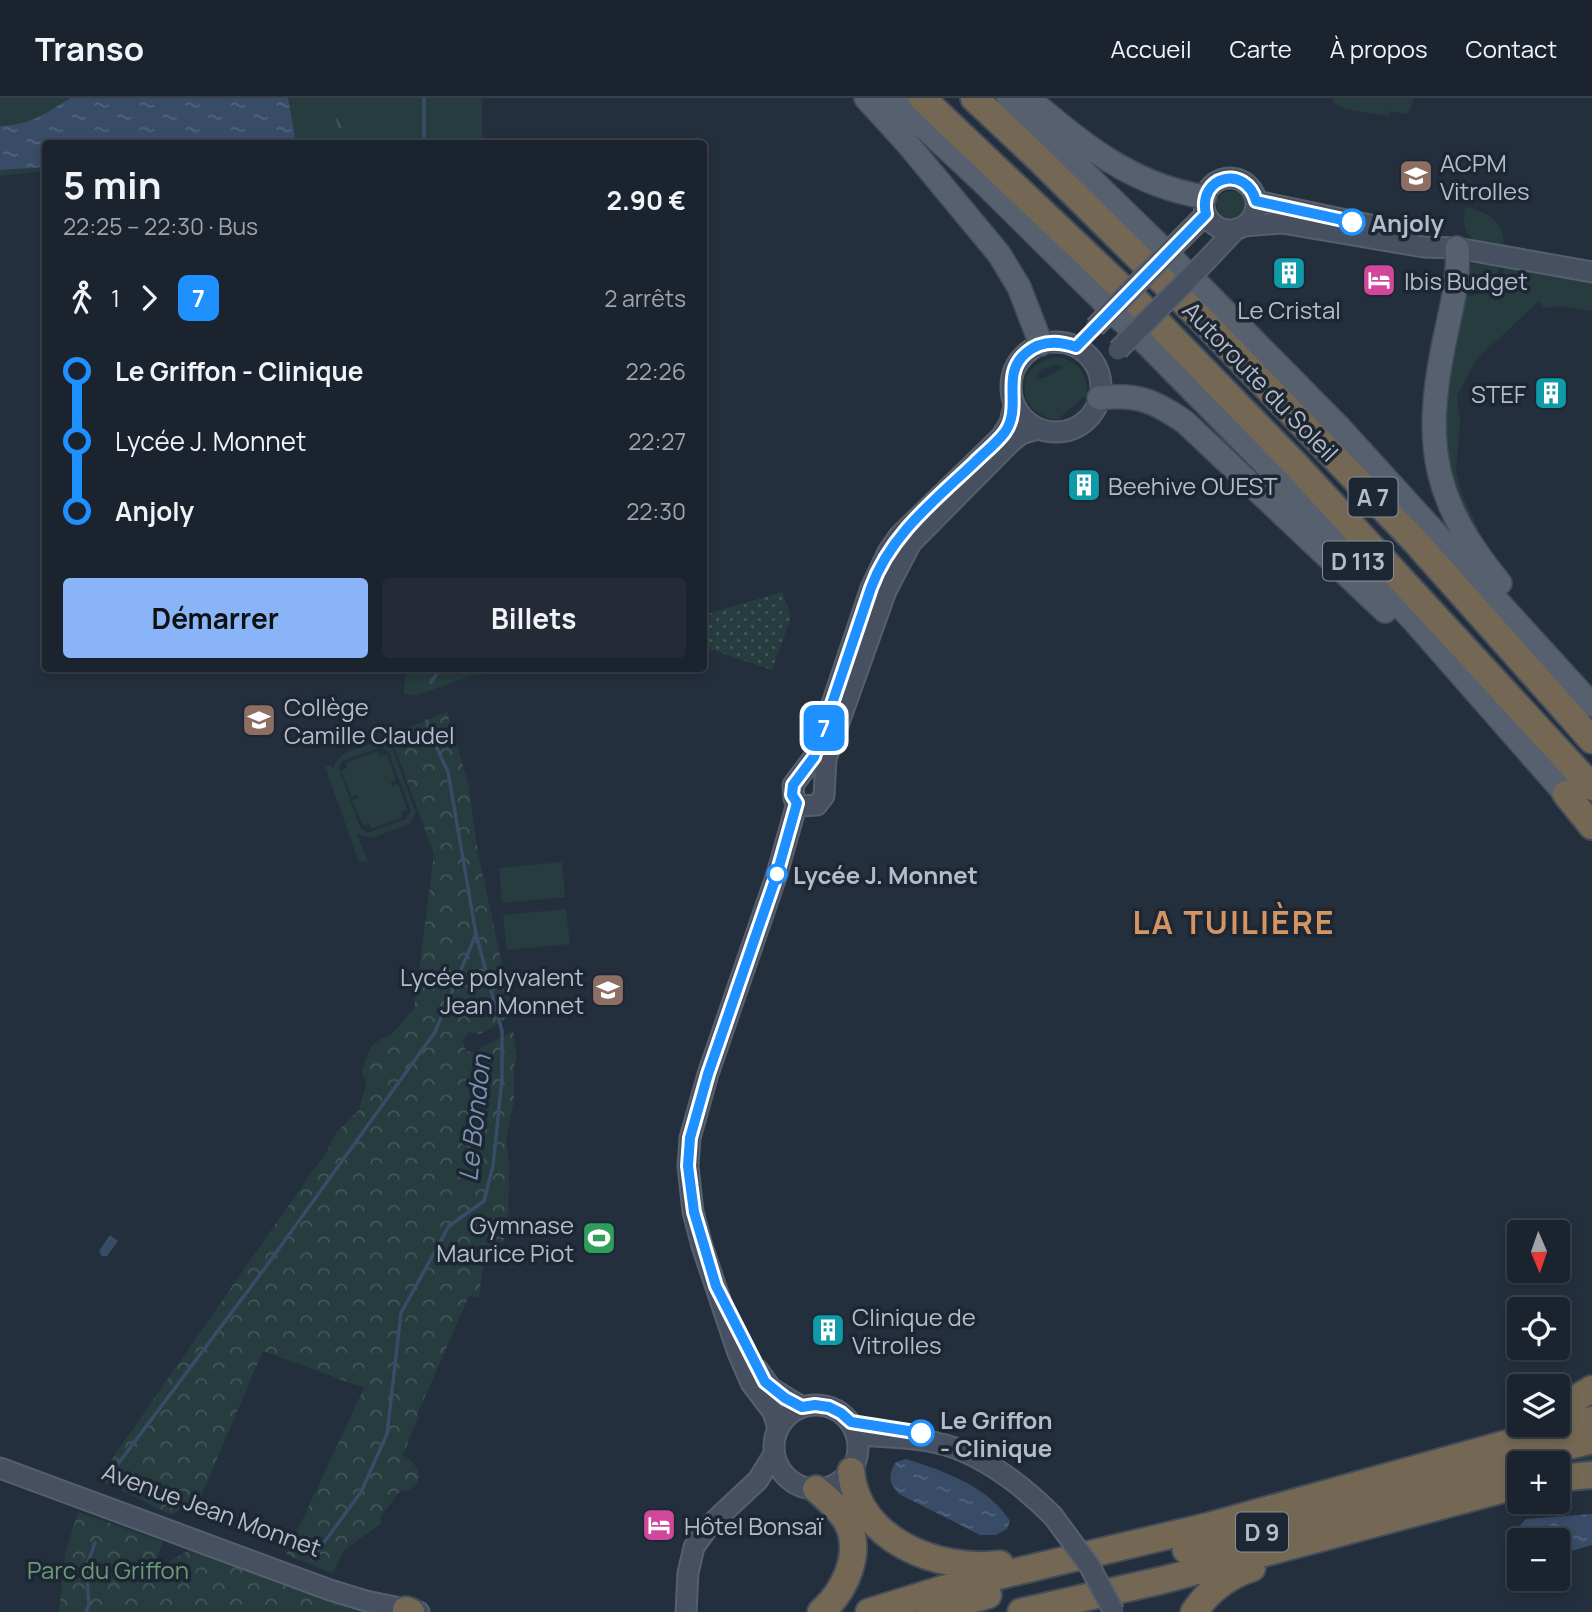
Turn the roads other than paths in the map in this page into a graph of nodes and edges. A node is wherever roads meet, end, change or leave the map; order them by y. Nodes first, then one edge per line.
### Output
1 (866, 98) edge
2 (893, 98) edge
3 (922, 98) edge
4 (974, 98) edge
5 (1008, 98) edge
6 (1028, 98) edge
7 (1256, 201) junction
8 (1206, 206) junction
9 (1240, 228) junction
10 (1457, 248) junction
11 (1184, 260) junction
12 (1592, 272) edge
13 (1130, 312) junction
14 (1041, 344) junction
15 (1076, 347) junction
16 (1097, 370) junction
17 (1099, 398) junction
18 (1014, 405) junction
19 (1038, 429) junction
20 (1592, 697) edge
21 (1592, 705) edge
22 (1592, 740) edge
23 (1531, 755) junction
24 (799, 776) junction
25 (824, 786) junction
26 (1592, 787) edge
27 (1566, 794) joint
28 (797, 803) junction
29 (1592, 825) edge
30 (716, 1286) junction
31 (1592, 1389) edge
32 (1570, 1402) edge
33 (802, 1407) junction
34 (1592, 1420) edge
35 (778, 1428) junction
36 (1507, 1430) edge
37 (857, 1435) junction
38 (1592, 1440) edge
39 (774, 1454) junction
40 (0, 1459) edge
41 (0, 1468) edge
42 (851, 1471) junction
43 (1507, 1488) edge
44 (816, 1489) junction
45 (1325, 1494) junction
46 (1462, 1499) junction
47 (103, 1501) junction
48 (1163, 1580) junction
49 (686, 1605) edge
50 (412, 1611) edge
51 (671, 1612) edge
52 (821, 1612) edge
53 (869, 1612) edge
54 (929, 1612) edge
55 (1021, 1612) edge
56 (1056, 1612) edge
57 (1114, 1612) edge
58 (1194, 1612) edge

1 - 14 main road
2 - 13 main road, D 113
3 - 13 highway, Autoroute du Soleil / A 7
4 - 22 highway, Autoroute du Soleil / A 7
5 - 11 main road
6 - 8 main road
7 - 8 street
7 - 9 street
7 - 10 street
8 - 9 street
8 - 11 street
9 - 10 street
9 - 11 street
10 - 12 street
10 - 20 main road
11 - 15 street, bridge
11 - 16 street, bridge
11 - 21 main road
13 - 23 main road, D 113
13 - 26 highway, Autoroute du Soleil / A 7
14 - 15 street
14 - 18 street
15 - 16 street
16 - 17 street
17 - 19 street
17 - 23 main road
18 - 19 street
18 - 24 street
19 - 25 street
23 - 27 main road, D 113
24 - 25 street
24 - 28 street
25 - 28 street
27 - 29 highway
28 - 30 street
30 - 33 street
30 - 35 street
31 - 32 highway
33 - 35 street
33 - 37 street
34 - 45 highway, D 9
35 - 39 street
36 - 45 highway, D 9
37 - 42 street
37 - 57 street, bridge
38 - 54 highway, D 9
39 - 44 street
39 - 49 street
40 - 47 street, Avenue Jean Monnet
41 - 47 street, Avenue Jean Monnet
42 - 44 street
42 - 45 highway
43 - 46 highway, D 9
44 - 52 highway
45 - 53 highway, D 9
46 - 48 highway, D 9
46 - 58 highway
47 - 50 street, Avenue Jean Monnet
48 - 55 highway, D 9
48 - 56 highway
49 - 51 street

